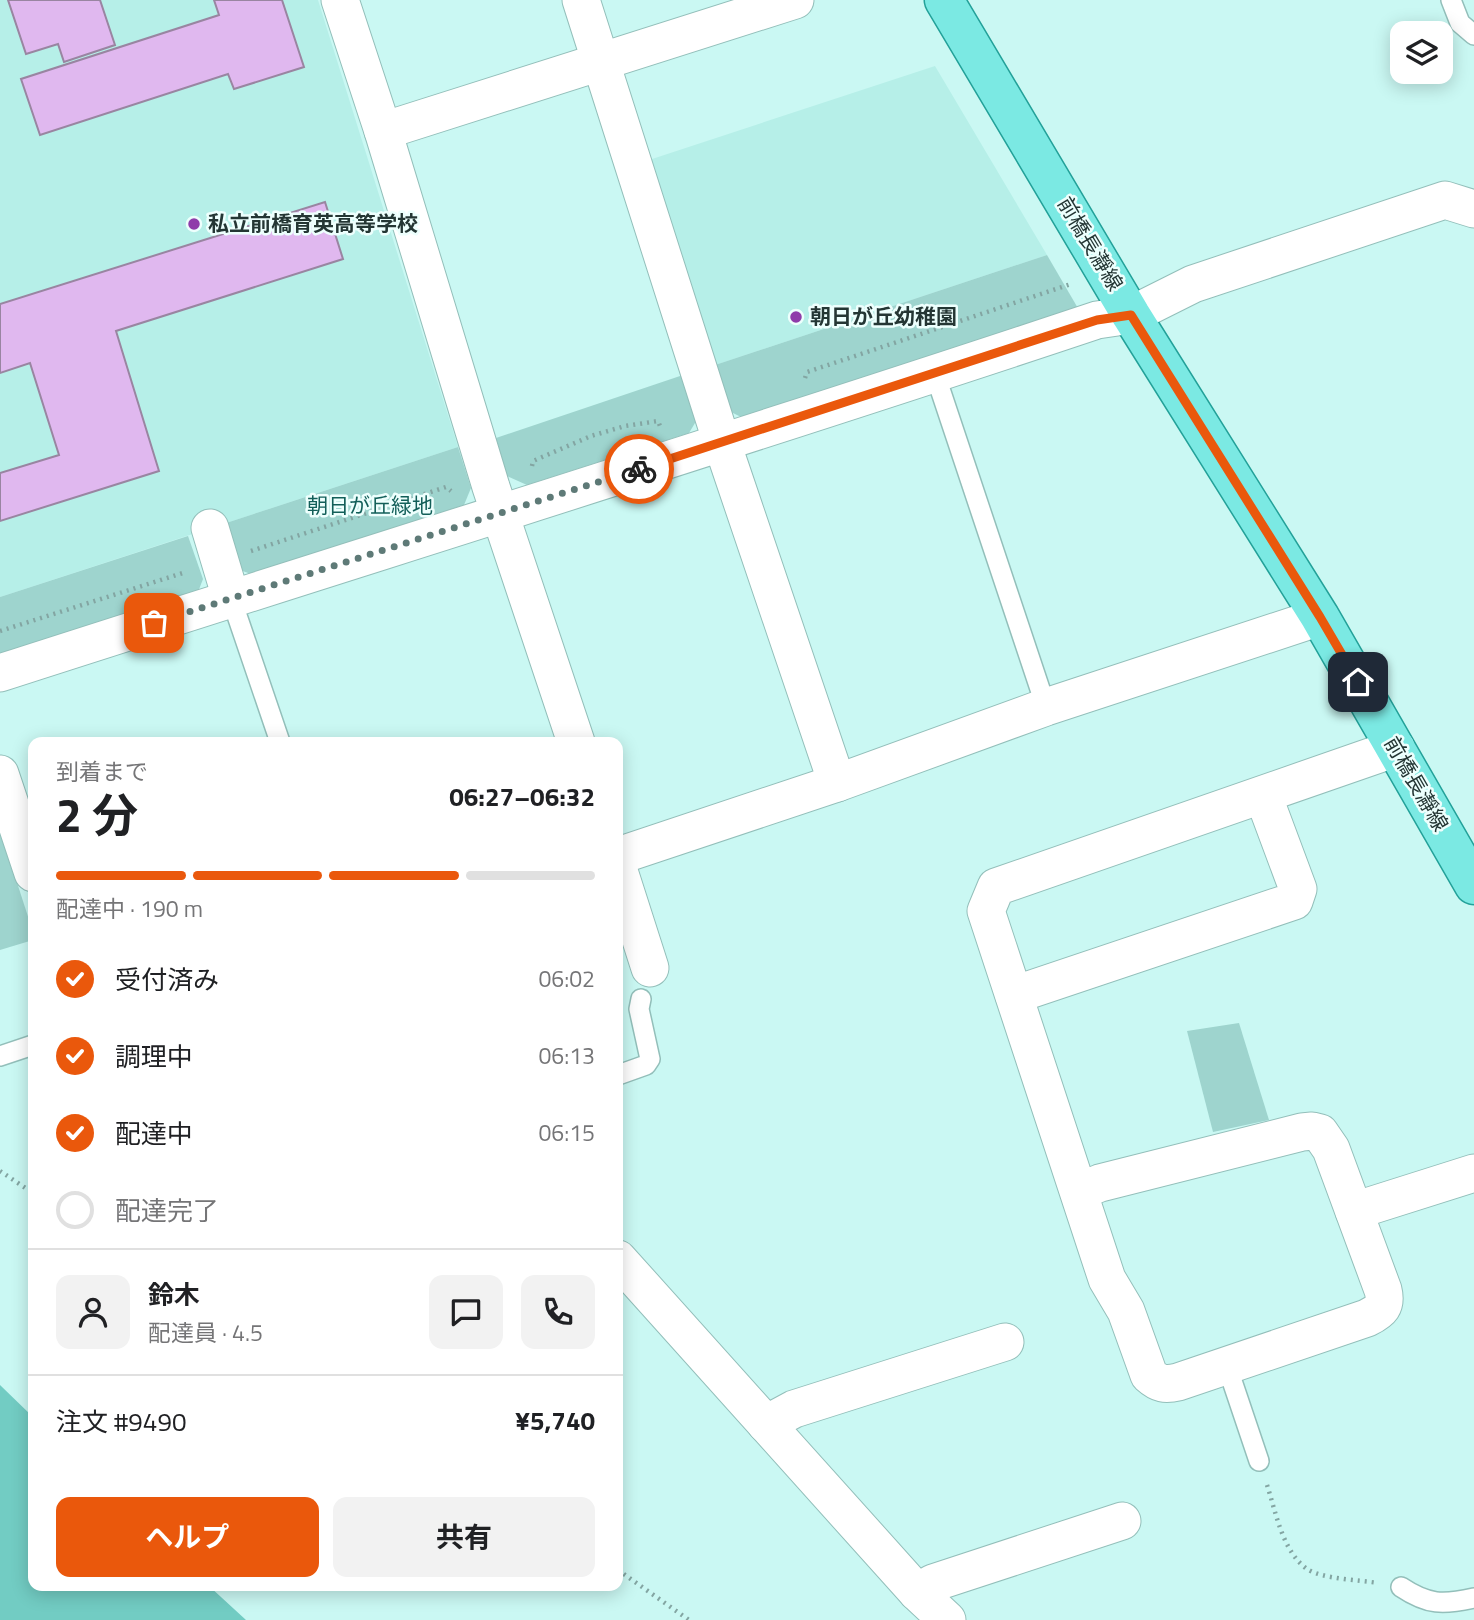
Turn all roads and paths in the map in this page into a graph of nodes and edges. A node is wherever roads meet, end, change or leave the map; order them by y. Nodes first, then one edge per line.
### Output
1 (340, 0) edge
2 (581, 0) edge
3 (795, 0) edge
4 (944, 0) edge
5 (1451, 0) edge
6 (1474, 35) edge
7 (602, 63) junction
8 (383, 131) junction
9 (1474, 209) edge
10 (1131, 315) junction
11 (935, 374) junction
12 (722, 443) junction
13 (499, 514) junction
14 (210, 528) dead end
15 (231, 598) junction
16 (1320, 617) junction
17 (0, 673) edge
18 (1046, 707) junction
19 (278, 737) edge
20 (574, 737) edge
21 (1396, 748) junction
22 (0, 774) edge
23 (837, 783) junction
24 (1263, 795) junction
25 (623, 854) edge
26 (28, 858) edge
27 (1474, 885) edge
28 (623, 889) edge
29 (646, 984) joint
30 (1014, 995) junction
31 (28, 1047) edge
32 (0, 1056) edge
33 (623, 1073) edge
34 (0, 1171) edge
35 (1474, 1173) edge
36 (28, 1190) edge
37 (1080, 1191) junction
38 (1354, 1210) junction
39 (623, 1265) edge
40 (1005, 1342) dead end
41 (1227, 1366) junction
42 (766, 1424) junction
43 (1259, 1461) joint
44 (1122, 1521) dead end
45 (623, 1574) edge
46 (1401, 1587) joint
47 (917, 1592) junction
48 (1474, 1598) edge
49 (689, 1620) edge
50 (947, 1620) edge

1 - 8 street
2 - 7 street
3 - 7 street
4 - 10 main road, 前橋長瀞線
5 - 6 lane
7 - 8 street
7 - 12 street
8 - 13 street
9 - 10 street
10 - 11 street
10 - 16 main road, 前橋長瀞線
11 - 12 street
11 - 18 lane
12 - 13 street
12 - 23 street
13 - 15 street
13 - 20 street
14 - 15 street
15 - 17 street
15 - 19 lane
16 - 18 street
16 - 21 main road, 前橋長瀞線
18 - 23 street
21 - 24 street
21 - 27 main road, 前橋長瀞線
22 - 26 street
23 - 25 street
24 - 30 street
24 - 30 street
28 - 29 street
29 - 33 lane
30 - 37 street
31 - 32 lane
34 - 36 path
35 - 38 street
37 - 38 street
37 - 41 street
38 - 41 street
39 - 42 street
40 - 42 street
41 - 43 lane
42 - 47 street
43 - 46 path
44 - 47 street
45 - 49 path
46 - 48 lane
47 - 50 street

